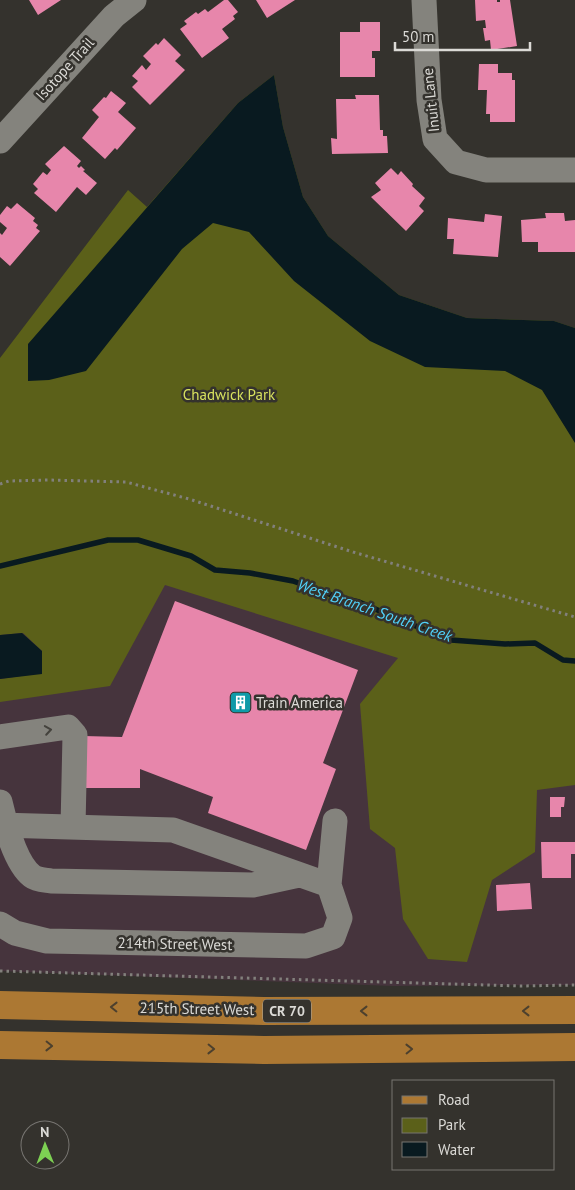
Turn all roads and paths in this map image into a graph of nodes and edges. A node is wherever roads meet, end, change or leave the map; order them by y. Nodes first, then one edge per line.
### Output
1 (134, 0) edge
2 (424, 0) edge
3 (0, 141) edge
4 (575, 170) edge
5 (0, 484) edge
6 (575, 617) edge
7 (0, 737) edge
8 (2, 817) edge
9 (335, 821) dead end
10 (73, 827) junction
11 (299, 874) junction
12 (330, 885) junction
13 (0, 924) edge
14 (0, 971) edge
15 (575, 985) edge
16 (0, 1005) edge
17 (575, 1010) edge
18 (0, 1045) edge
19 (575, 1047) edge

1 - 3 street, Isotope Trail
2 - 4 street, Inuit Lane
5 - 6 path
7 -> 10 street
8 - 10 street
8 - 11 street
9 - 12 street
10 - 11 street
11 - 12 street
12 - 13 street, 214th Street West
14 - 15 path
17 -> 16 main road, 215th Street West / CR 70
18 -> 19 main road

